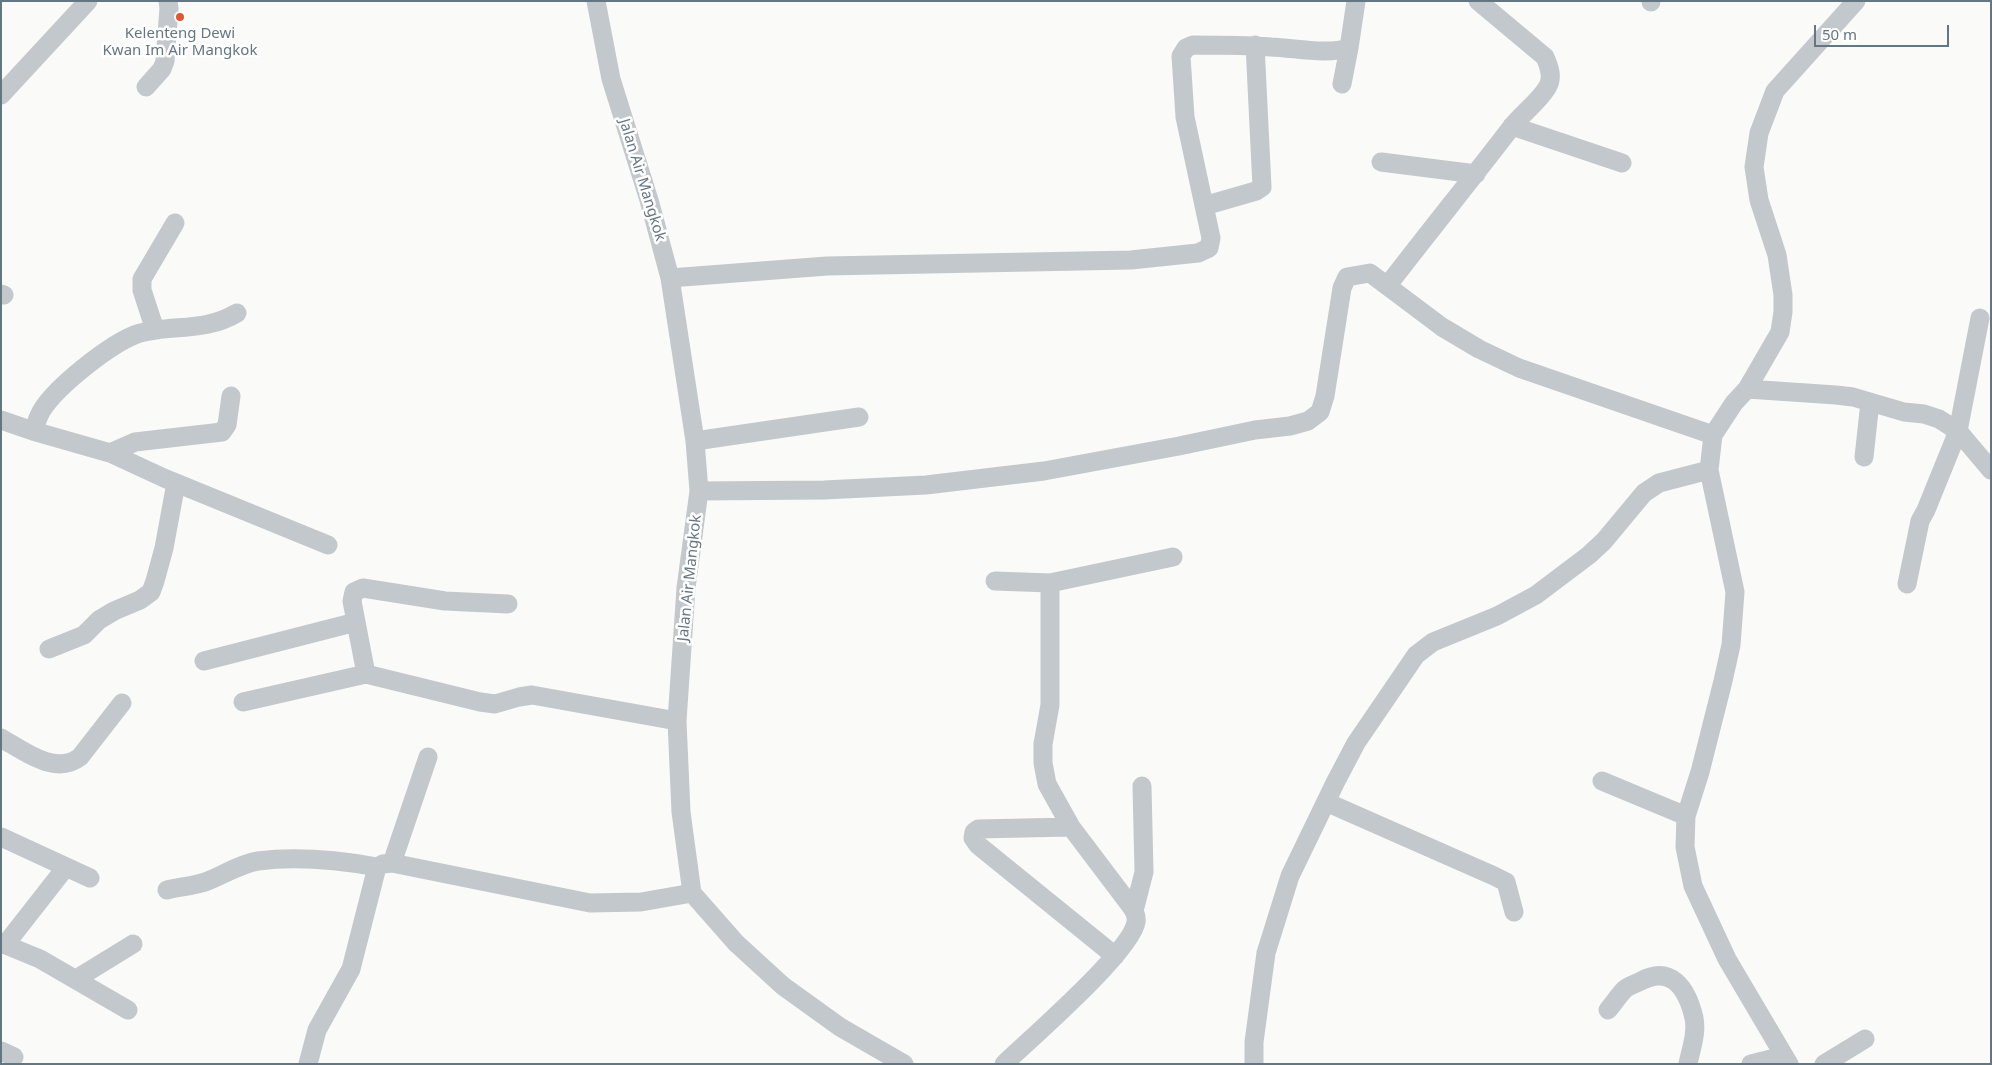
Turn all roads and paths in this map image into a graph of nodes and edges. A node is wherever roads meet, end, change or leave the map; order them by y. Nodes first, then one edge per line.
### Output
1 (88, 1) edge
2 (168, 1) edge
3 (596, 1) edge
4 (1356, 1) edge
5 (1478, 1) edge
6 (1856, 1) edge
7 (1255, 46) junction
8 (1350, 48) junction
9 (1342, 84) dead end
10 (146, 87) dead end
11 (1, 95) edge
12 (1512, 126) junction
13 (1381, 162) dead end
14 (1622, 163) dead end
15 (1476, 174) junction
16 (1204, 206) junction
17 (175, 223) dead end
18 (670, 278) junction
19 (1388, 285) junction
20 (237, 313) dead end
21 (1980, 318) dead end
22 (156, 330) junction
23 (1747, 389) junction
24 (231, 396) dead end
25 (1870, 402) junction
26 (859, 417) dead end
27 (1, 420) edge
28 (1958, 431) junction
29 (33, 432) junction
30 (1713, 435) junction
31 (695, 441) junction
32 (110, 453) junction
33 (1864, 457) dead end
34 (1709, 470) junction
35 (1991, 470) edge
36 (176, 483) junction
37 (700, 491) junction
38 (328, 545) dead end
39 (1173, 557) dead end
40 (994, 581) dead end
41 (1050, 583) junction
42 (1907, 584) dead end
43 (508, 604) dead end
44 (356, 622) junction
45 (49, 649) dead end
46 (204, 661) dead end
47 (366, 674) junction
48 (243, 702) dead end
49 (122, 703) dead end
50 (677, 721) junction
51 (1, 738) edge
52 (428, 757) dead end
53 (1602, 781) dead end
54 (1142, 786) dead end
55 (1326, 802) junction
56 (1686, 816) junction
57 (1071, 827) junction
58 (1, 837) edge
59 (384, 865) junction
60 (66, 867) junction
61 (90, 878) dead end
62 (167, 890) dead end
63 (692, 893) junction
64 (1134, 911) junction
65 (1514, 912) dead end
66 (3, 944) edge
67 (133, 944) dead end
68 (1115, 956) junction
69 (76, 979) junction
70 (128, 1010) dead end
71 (1608, 1010) dead end
72 (1865, 1039) dead end
73 (1786, 1060) edge
74 (308, 1064) edge
75 (904, 1064) edge
76 (1004, 1064) edge
77 (1254, 1064) edge
78 (1688, 1064) edge
79 (1751, 1064) edge
80 (1824, 1064) edge

1 - 11 street
2 - 10 street
3 - 18 street, Jalan Air Mangkok
4 - 8 street
5 - 12 street
6 - 23 street
7 - 8 street
7 - 16 street
7 - 16 street
8 - 9 street
12 - 14 street
12 - 15 street
13 - 15 street
15 - 19 street
16 - 18 street
17 - 22 street
18 - 31 street, Jalan Air Mangkok
19 - 30 street
19 - 37 street
20 - 22 street
21 - 28 street
22 - 29 street
23 - 25 street
23 - 30 street
24 - 32 street
25 - 28 street
25 - 33 street
26 - 31 street
27 - 29 street
28 - 35 street
28 - 42 street
29 - 32 street
30 - 34 street
31 - 37 street, Jalan Air Mangkok
32 - 36 street
34 - 55 street
34 - 56 street
36 - 38 street
36 - 45 street
37 - 50 street, Jalan Air Mangkok
39 - 41 street
40 - 41 street
41 - 57 street
43 - 44 street
44 - 46 street
44 - 47 street
47 - 48 street
47 - 50 street
49 - 51 street
50 - 63 street, Jalan Air Mangkok
52 - 59 street
53 - 56 street
54 - 64 street
55 - 65 street
55 - 77 street
56 - 73 street
57 - 64 street
57 - 68 street
58 - 60 street
59 - 62 street
59 - 63 street
59 - 74 street
60 - 61 street
60 - 66 street
63 - 75 street
64 - 68 street
66 - 69 street
67 - 69 street
68 - 76 street
69 - 70 street
71 - 78 street
72 - 80 street
73 - 79 street

